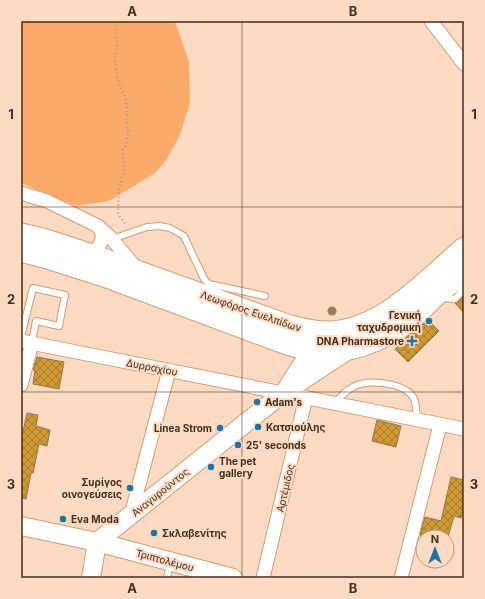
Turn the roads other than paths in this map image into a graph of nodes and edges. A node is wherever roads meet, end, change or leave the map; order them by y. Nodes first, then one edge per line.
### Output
1 (431, 21) edge
2 (464, 64) edge
3 (21, 193) edge
4 (98, 226) junction
5 (21, 234) edge
6 (112, 238) junction
7 (464, 248) edge
8 (21, 251) edge
9 (92, 254) junction
10 (139, 271) junction
11 (464, 273) edge
12 (464, 289) edge
13 (264, 296) dead end
14 (435, 297) junction
15 (335, 331) junction
16 (25, 340) edge
17 (350, 350) junction
18 (311, 351) junction
19 (169, 370) junction
20 (21, 385) edge
21 (283, 393) junction
22 (306, 397) junction
23 (335, 404) junction
24 (417, 421) junction
25 (440, 425) junction
26 (464, 429) edge
27 (131, 515) junction
28 (21, 526) edge
29 (97, 542) junction
30 (168, 570) edge
31 (91, 578) edge
32 (233, 578) edge
33 (263, 578) edge
34 (402, 578) edge

1 - 2 street
3 - 4 street
4 - 6 street
4 - 9 street
5 - 9 main road, Λεωφόρος Ευελπίδων
6 - 10 street
6 - 13 lane
7 - 15 main road, Λεωφόρος Ευελπίδων
8 - 18 main road, Λεωφόρος Ευελπίδων
9 - 10 main road, Λεωφόρος Ευελπίδων
10 - 15 main road, Λεωφόρος Ευελπίδων
11 - 14 main road, Λεωφόρος Ευελπίδων
12 - 14 lane
14 - 17 main road, Λεωφόρος Ευελπίδων
15 - 18 main road, Αναγυρούντος
16 - 16 lane
16 - 19 street, Δυρραχίου
16 - 20 street
17 - 18 main road, Λεωφόρος Ευελπίδων
17 - 21 main road, Αναγυρούντος
18 - 21 main road, Αναγυρούντος
19 - 21 street, Δυρραχίου
19 - 27 street
21 - 22 street, Δυρραχίου
21 - 27 main road, Αναγυρούντος
22 - 23 street, Δυρραχίου
22 - 33 street, Αρτέμιδος
23 - 24 street, Δυρραχίου
23 - 24 lane
24 - 25 street, Δυρραχίου
25 - 26 street, Δυρραχίου
25 - 34 street
27 - 29 main road, Αναγυρούντος
28 - 29 main road
29 - 30 main road, Τριπτολέμου
29 - 31 main road
30 - 32 main road, Τριπτολέμου

